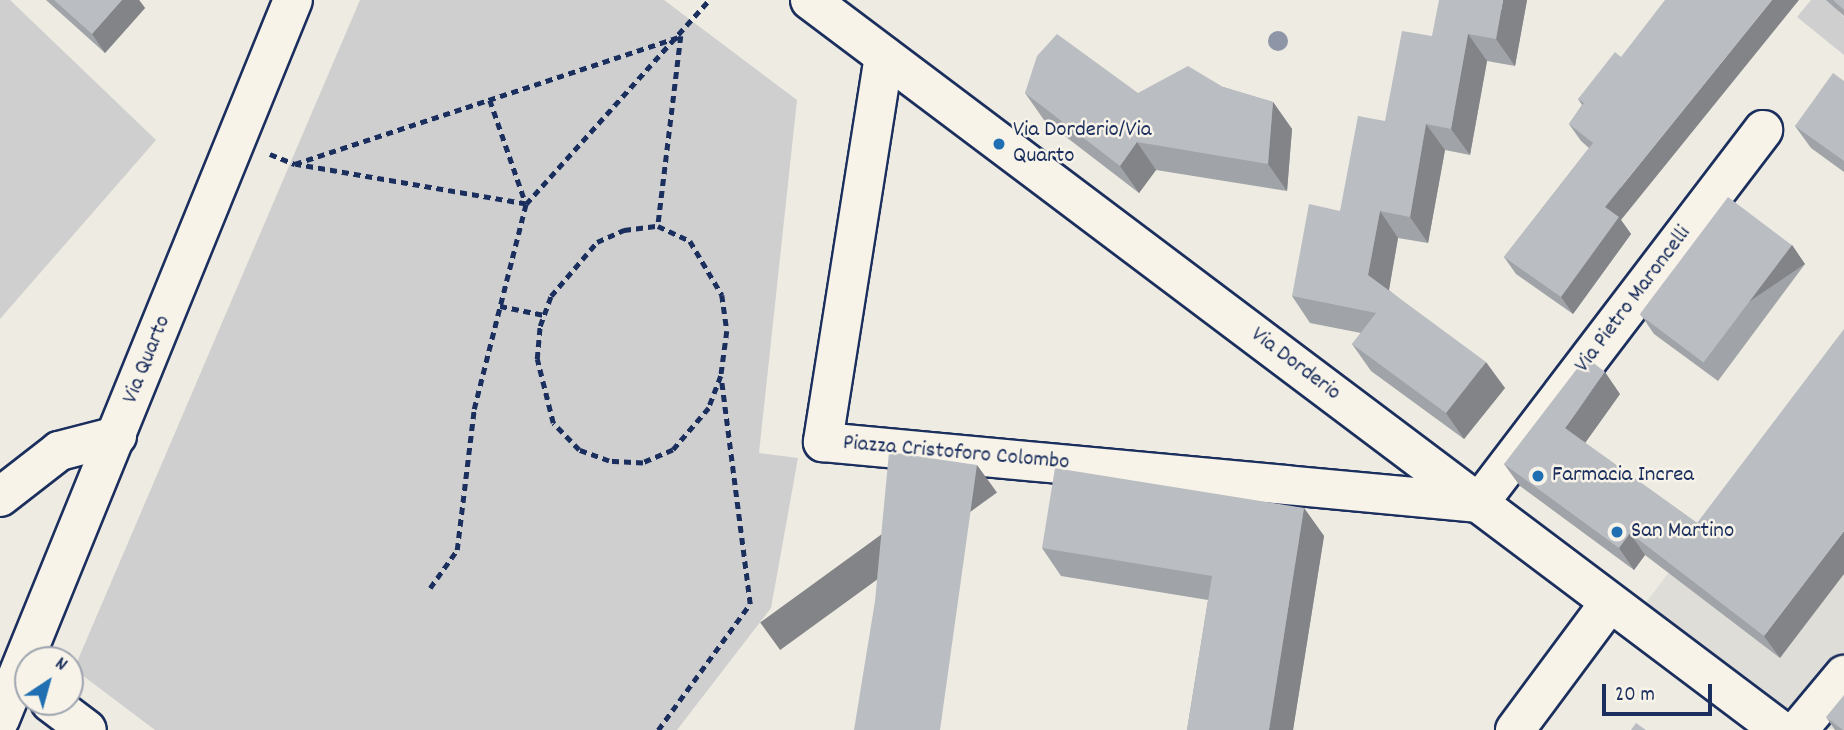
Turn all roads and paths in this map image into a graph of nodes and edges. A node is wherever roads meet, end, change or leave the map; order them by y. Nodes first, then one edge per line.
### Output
1 (293, 0) edge
2 (709, 0) edge
3 (810, 0) edge
4 (681, 36) junction
5 (884, 56) junction
6 (490, 100) junction
7 (1763, 130) dead end
8 (526, 204) junction
9 (658, 226) junction
10 (500, 306) junction
11 (544, 316) junction
12 (721, 376) junction
13 (117, 436) junction
14 (0, 497) edge
15 (1479, 503) junction
16 (430, 588) dead end
17 (1611, 602) junction
18 (29, 646) edge
19 (1844, 675) edge
20 (14, 681) edge
21 (68, 716) edge
22 (0, 719) edge
23 (87, 730) edge
24 (658, 730) edge
25 (1515, 730) edge
26 (1780, 730) edge
27 (1798, 730) edge

1 - 13 street, Via Quarto
2 - 4 path
3 - 5 street, Via Dorderio
4 - 6 path
4 - 8 path
4 - 9 path
5 - 15 street, Via Dorderio
5 - 15 street, Piazza Cristoforo Colombo
6 - 8 path
6 - 8 path
7 - 15 street, Via Pietro Maroncelli
8 - 10 path
9 - 11 path
9 - 12 path
10 - 11 path
10 - 16 path
11 - 12 path
12 - 24 path
13 - 14 street
13 - 18 street, Via Quarto
15 - 17 street, Via Dorderio
17 - 25 street
17 - 26 street, Via Dorderio
19 - 27 street
20 - 22 street, Via Quarto
21 - 23 street

